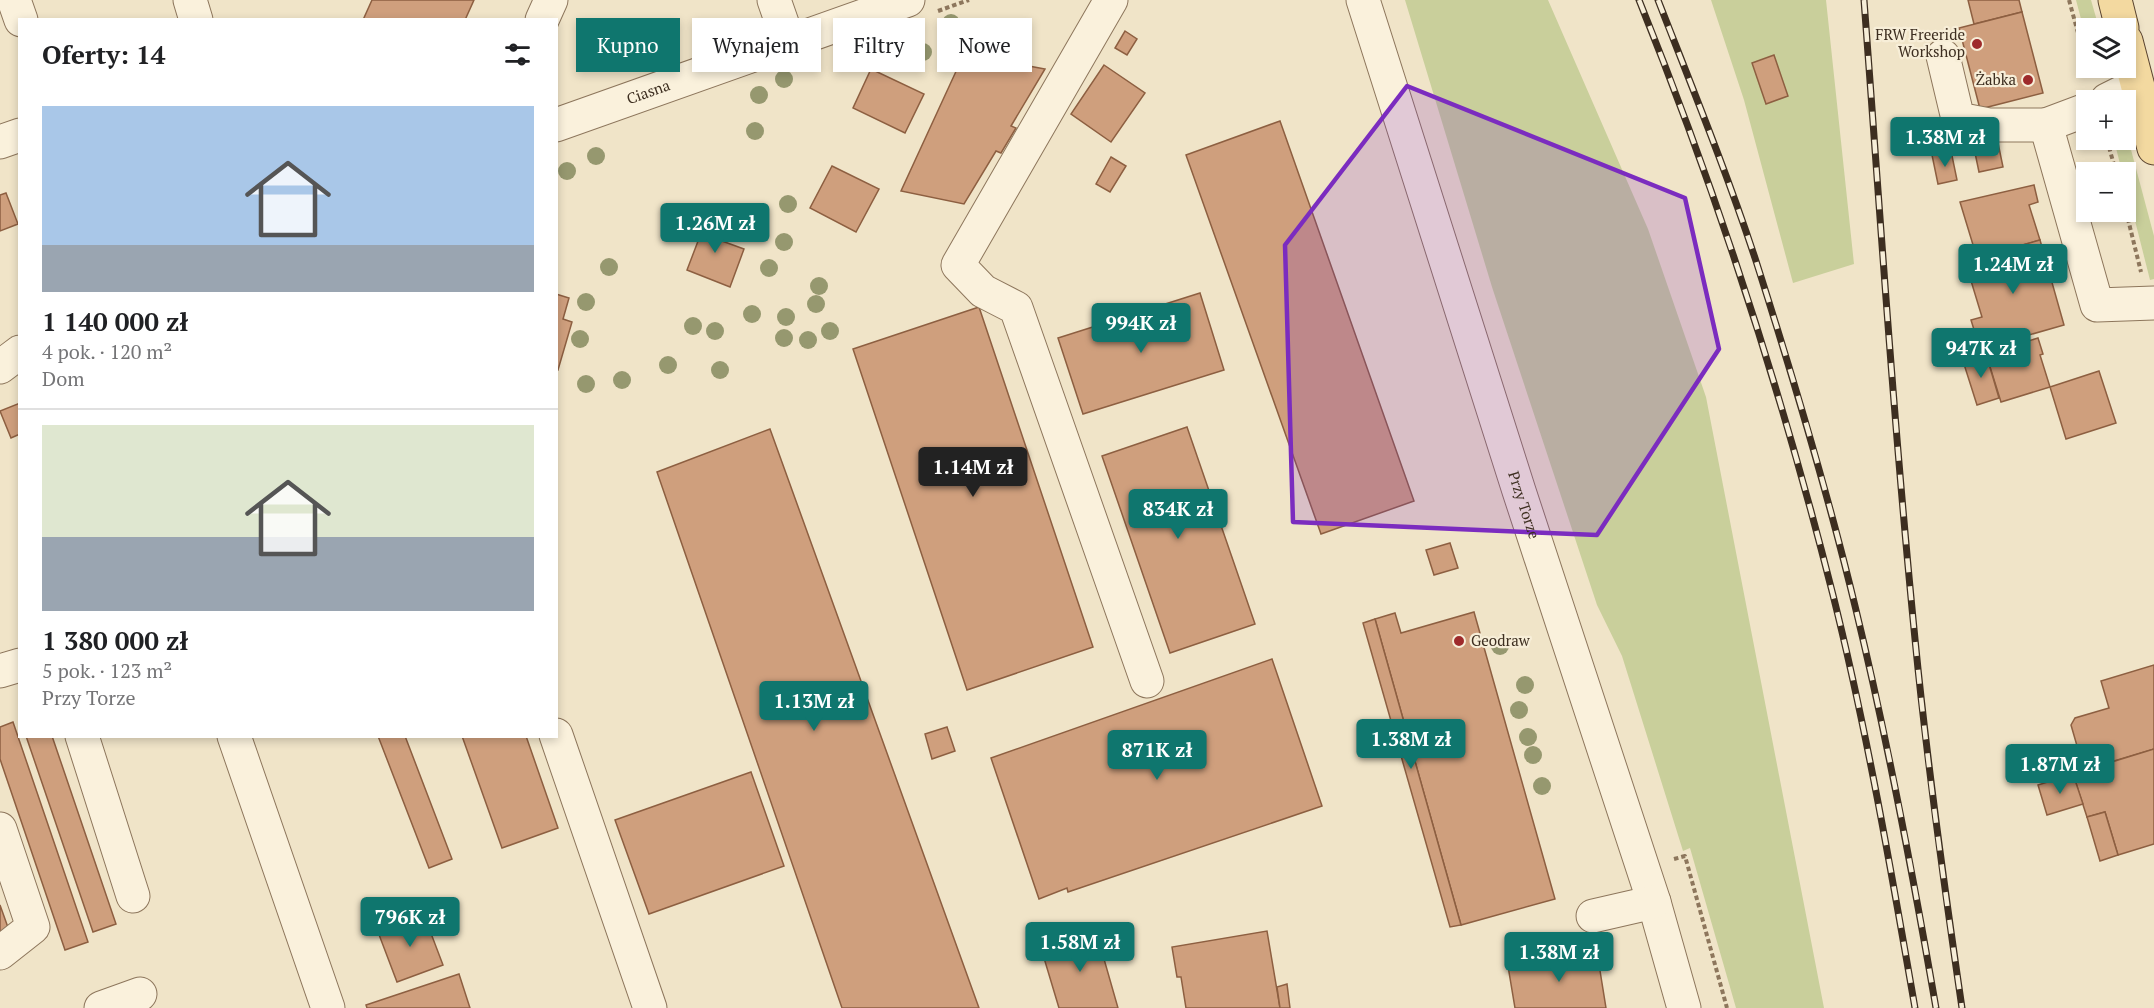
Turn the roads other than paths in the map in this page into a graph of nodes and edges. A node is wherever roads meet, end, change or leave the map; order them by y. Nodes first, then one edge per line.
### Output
1 (14, 0) edge
2 (190, 0) edge
3 (551, 0) edge
4 (774, 0) edge
5 (908, 0) edge
6 (1111, 0) edge
7 (1363, 0) edge
8 (2115, 0) edge
9 (20, 18) edge
10 (195, 18) edge
11 (543, 18) edge
12 (780, 18) edge
13 (2120, 18) edge
14 (821, 31) edge
15 (1942, 56) dead end
16 (707, 72) edge
17 (2134, 78) edge
18 (2136, 85) junction
19 (2126, 90) edge
20 (2076, 114) edge
21 (558, 124) edge
22 (2046, 125) junction
23 (18, 136) edge
24 (0, 142) edge
25 (2154, 148) edge
26 (2149, 292) edge
27 (18, 354) edge
28 (0, 367) edge
29 (18, 666) edge
30 (0, 671) edge
31 (1147, 681) dead end
32 (83, 738) edge
33 (235, 738) edge
34 (557, 738) edge
35 (0, 830) edge
36 (133, 896) dead end
37 (1654, 902) junction
38 (1593, 916) dead end
39 (0, 953) edge
40 (140, 994) dead end
41 (101, 1008) edge
42 (328, 1008) edge
43 (650, 1008) edge
44 (1684, 1008) edge

1 - 9 street
2 - 10 street
3 - 11 street
4 - 12 street
5 - 14 street, Ciasna
6 - 31 street
7 - 37 street, Przy Torze
8 - 13 main road
15 - 22 street
16 - 21 street, Ciasna
17 - 18 main road
18 - 19 street
18 - 25 main road
20 - 22 street
22 - 26 street
23 - 24 street
27 - 28 street
29 - 30 street
32 - 36 street
33 - 42 street
34 - 43 street
35 - 39 street
37 - 38 street
37 - 44 street, Przy Torze
40 - 41 street

